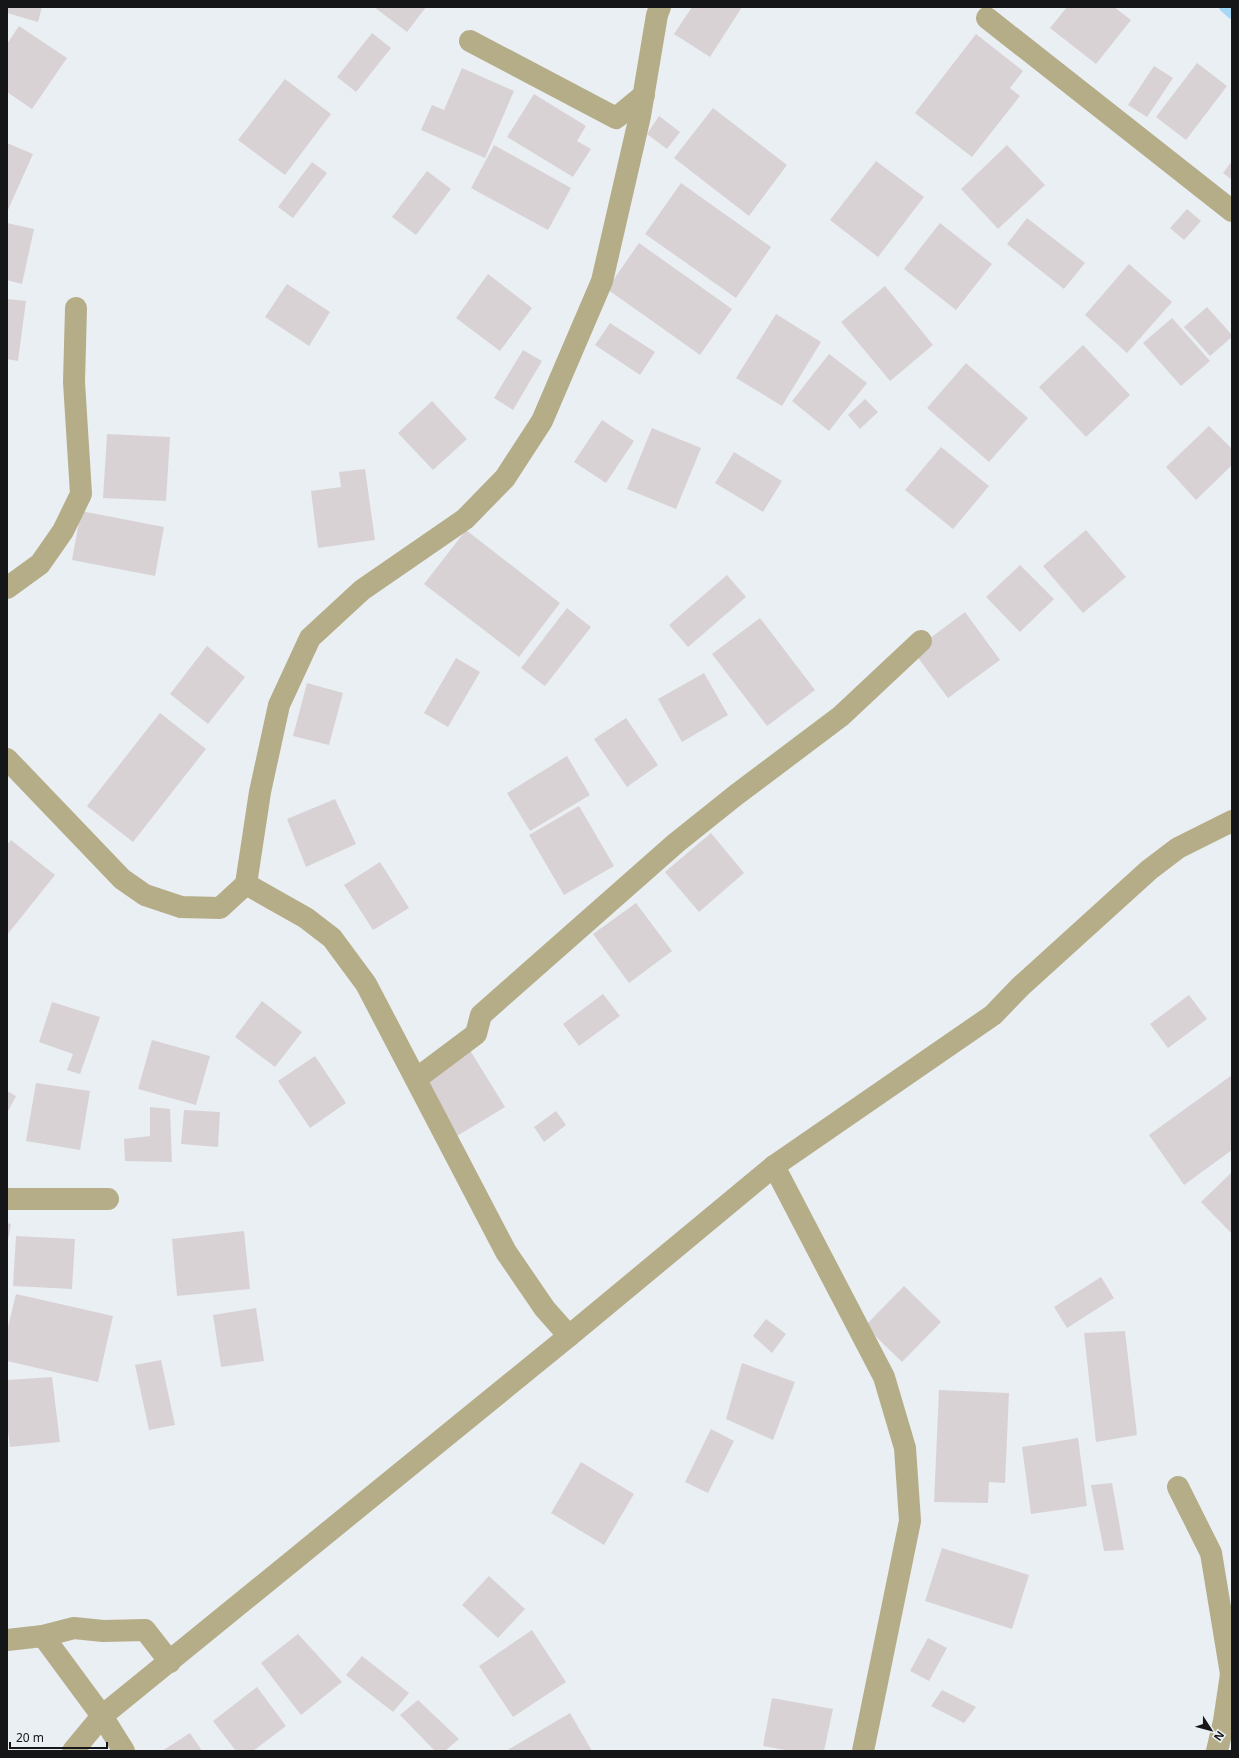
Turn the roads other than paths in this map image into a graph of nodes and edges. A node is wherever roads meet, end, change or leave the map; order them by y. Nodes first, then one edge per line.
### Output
1 (660, 7) edge
2 (987, 18) dead end
3 (470, 41) dead end
4 (644, 95) junction
5 (1232, 211) edge
6 (76, 308) dead end
7 (7, 588) edge
8 (921, 641) dead end
9 (7, 759) edge
10 (1232, 821) edge
11 (246, 884) junction
12 (416, 1079) junction
13 (774, 1166) junction
14 (7, 1199) edge
15 (108, 1199) dead end
16 (569, 1336) junction
17 (1178, 1487) dead end
18 (43, 1636) junction
19 (7, 1640) edge
20 (170, 1662) junction
21 (102, 1716) junction
22 (73, 1751) edge
23 (124, 1751) edge
24 (863, 1751) edge
25 (1217, 1751) edge

1 - 4 street
2 - 5 street
3 - 4 street
4 - 11 street
6 - 7 street
8 - 12 street
9 - 11 street
10 - 13 street
11 - 12 street
12 - 16 street
13 - 16 street
13 - 24 street
14 - 15 street
16 - 20 street
17 - 25 street
18 - 19 street
18 - 20 street
18 - 21 street
20 - 21 street
21 - 22 street
21 - 23 street

